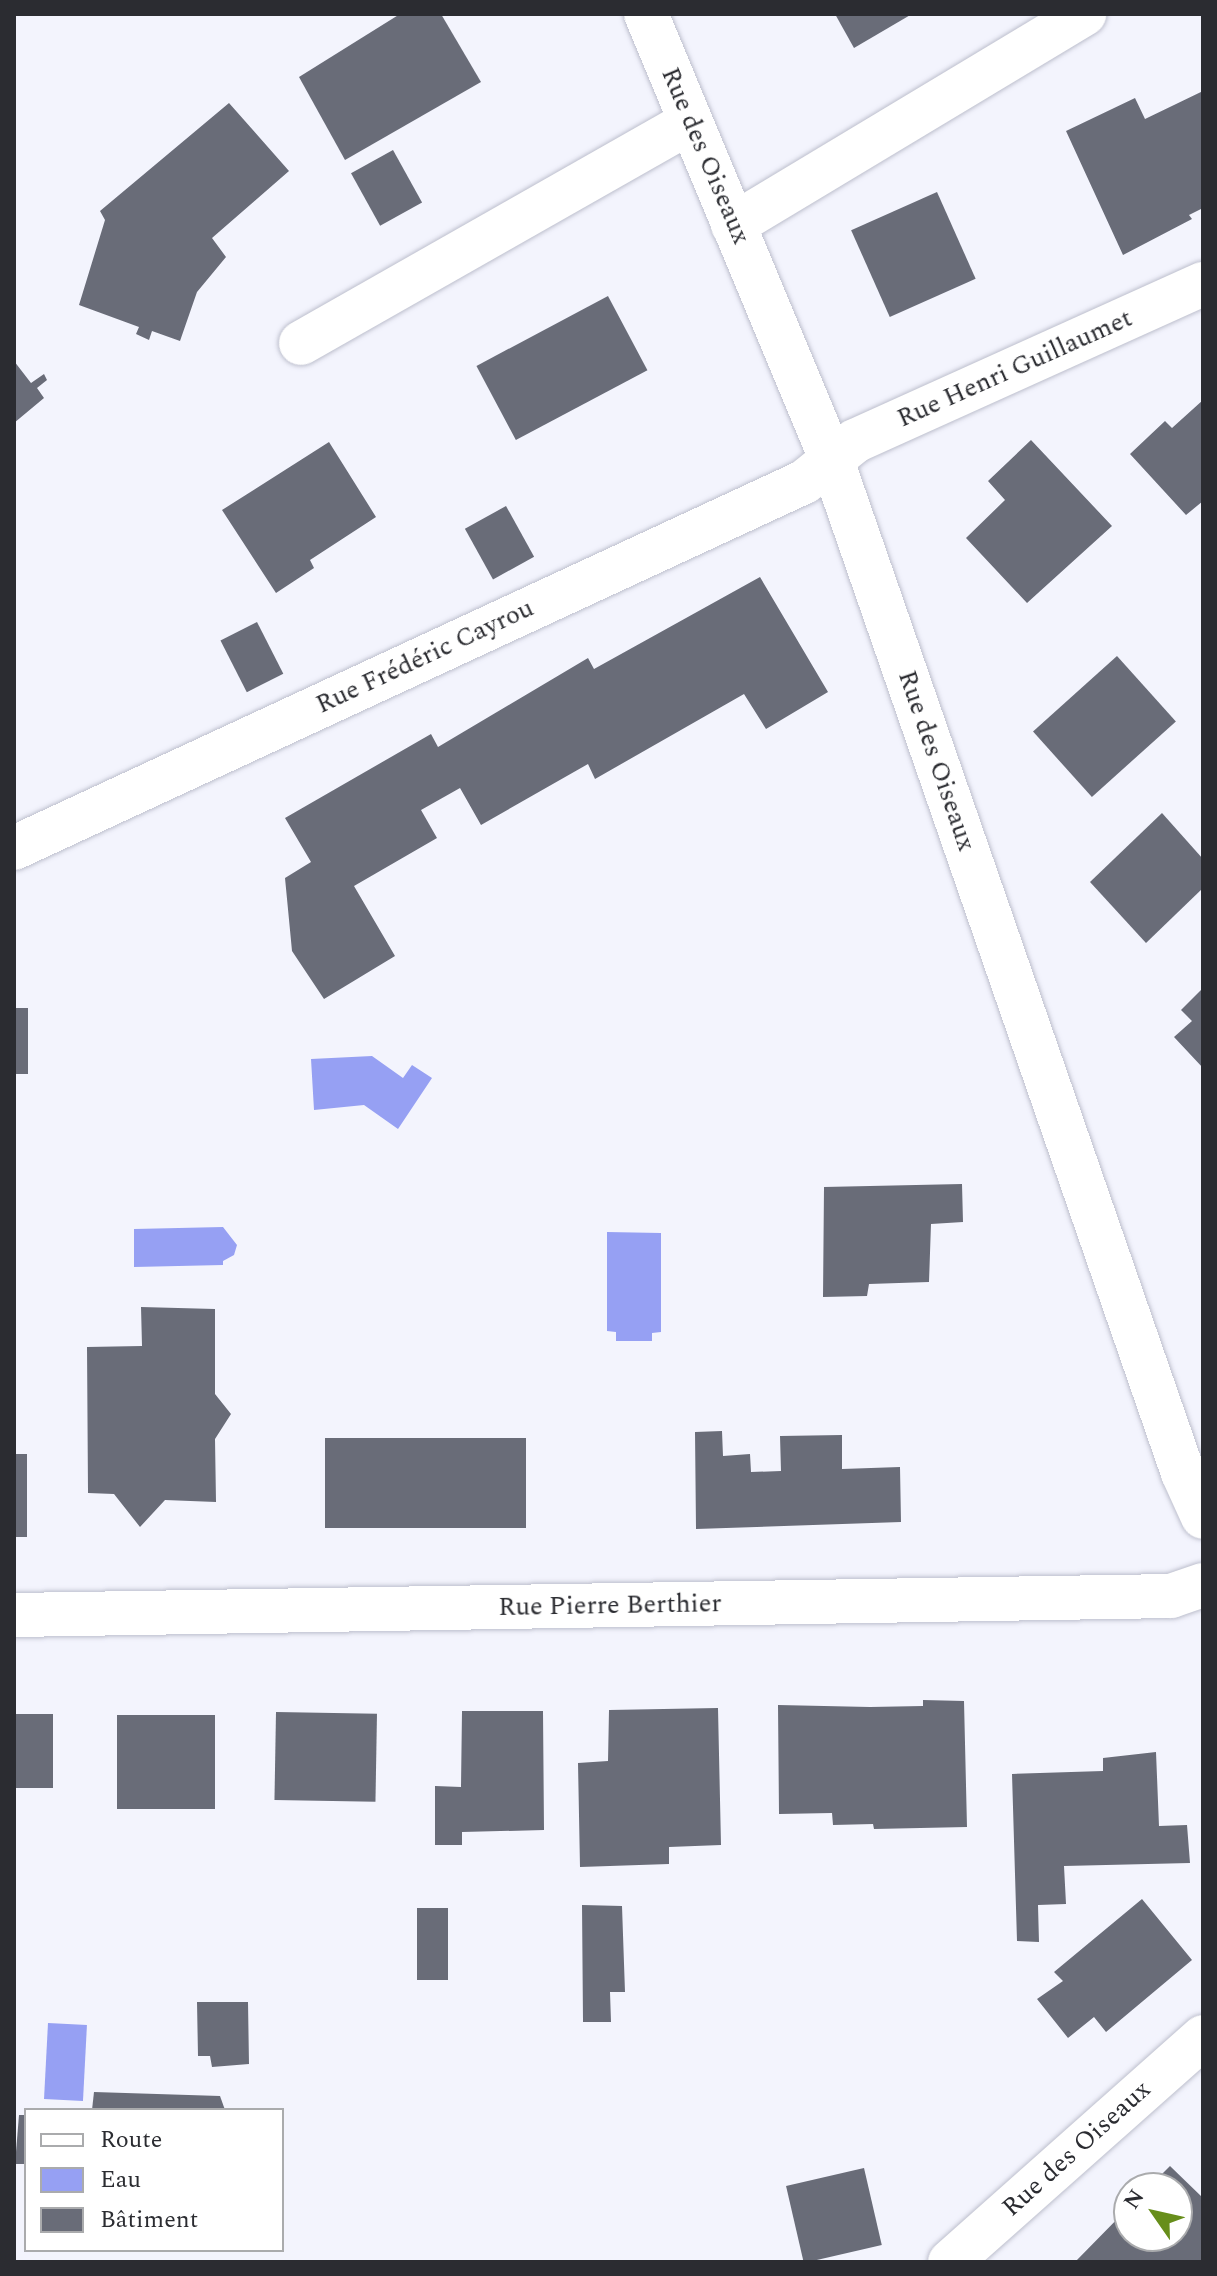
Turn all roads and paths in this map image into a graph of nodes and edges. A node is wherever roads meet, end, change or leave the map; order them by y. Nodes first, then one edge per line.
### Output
1 (646, 14) edge
2 (1084, 14) edge
3 (690, 122) junction
4 (733, 225) junction
5 (1203, 284) edge
6 (301, 343) dead end
7 (832, 461) junction
8 (14, 848) edge
9 (1203, 1517) edge
10 (1203, 1585) edge
11 (14, 1615) edge
12 (1203, 2037) edge
13 (950, 2262) edge

1 - 3 street, Rue des Oiseaux
2 - 4 street
3 - 4 street, Rue des Oiseaux
3 - 6 street
4 - 7 street, Rue des Oiseaux
5 - 7 street, Rue Henri Guillaumet
7 - 8 street, Rue Frédéric Cayrou
7 - 9 street, Rue des Oiseaux
10 - 11 street, Rue Pierre Berthier
12 - 13 street, Rue des Oiseaux

